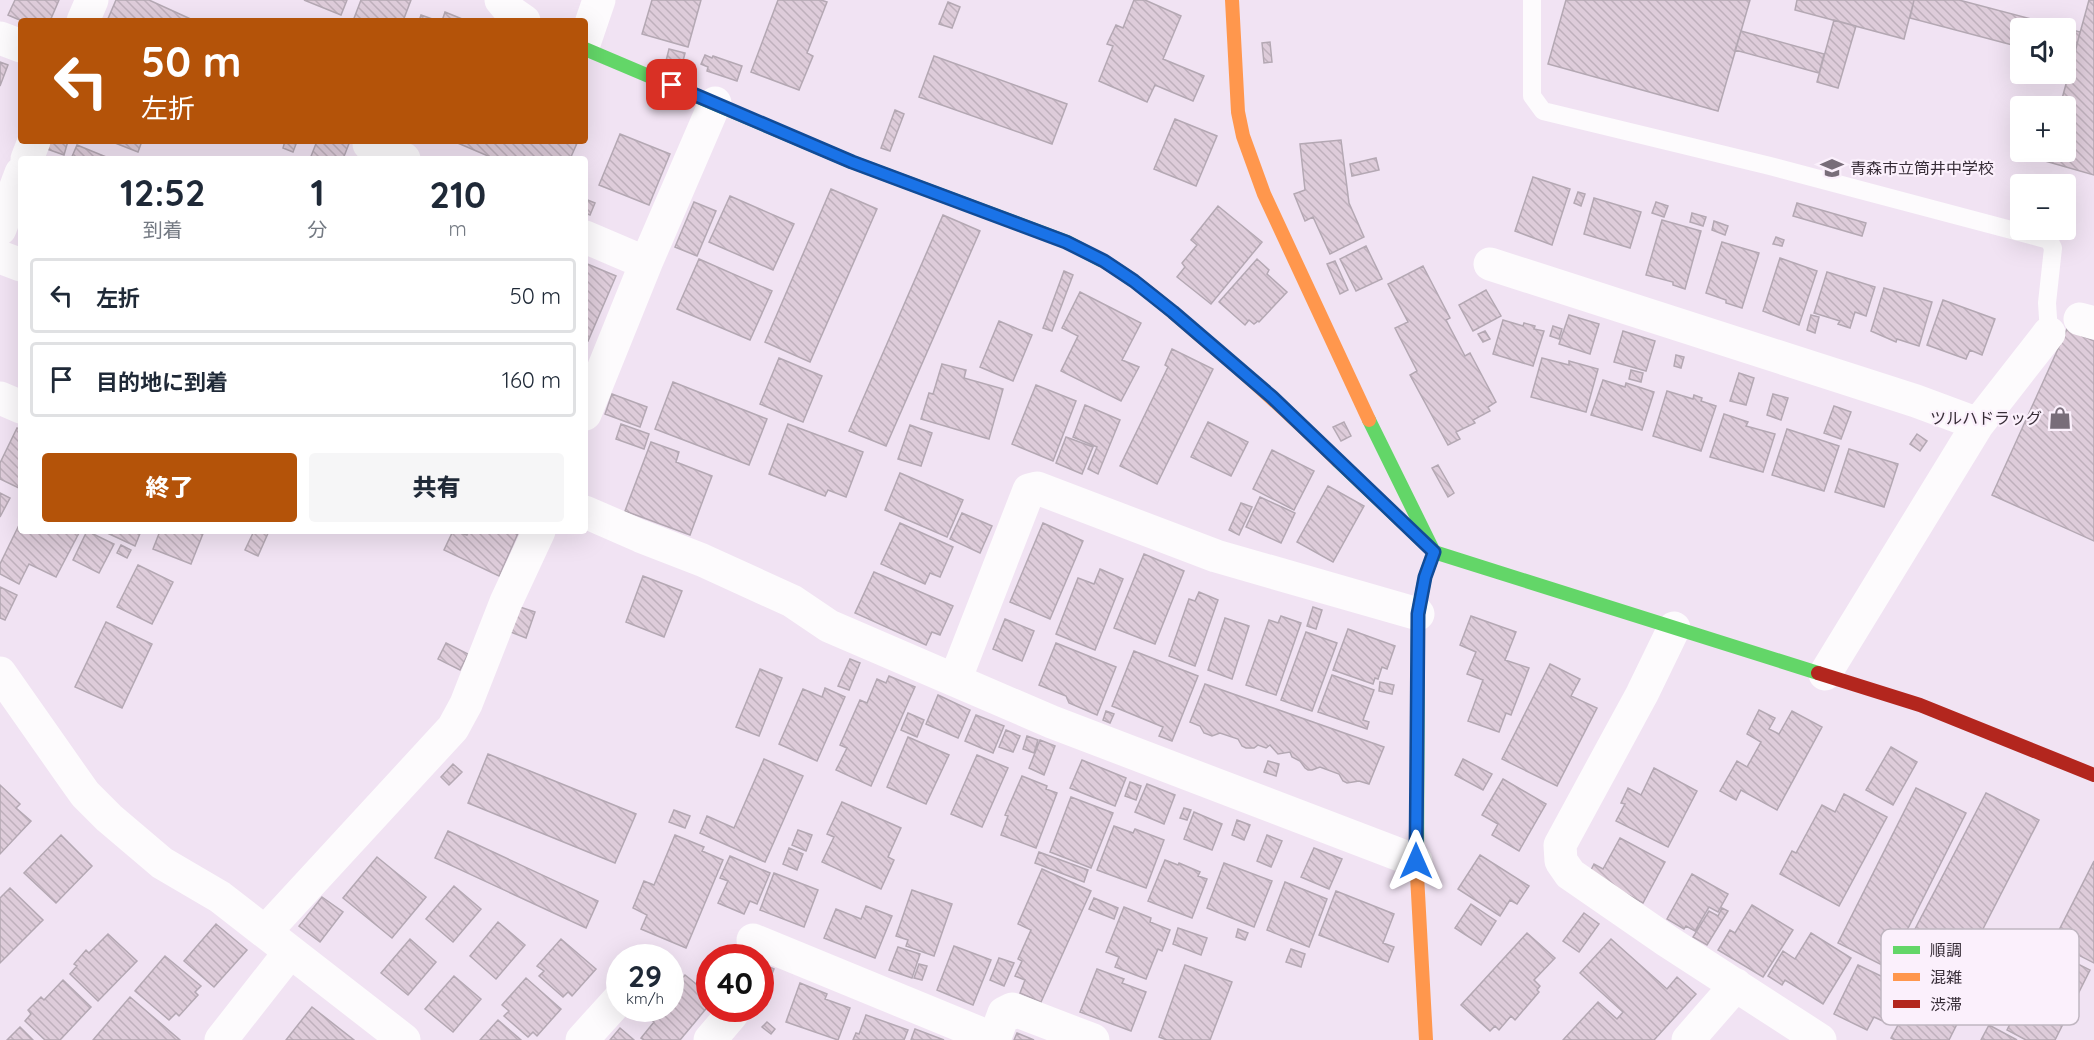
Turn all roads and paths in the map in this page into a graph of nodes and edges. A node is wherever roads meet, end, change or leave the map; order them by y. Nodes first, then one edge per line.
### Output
1 (92, 0) edge
2 (501, 0) edge
3 (599, 0) edge
4 (1232, 0) edge
5 (1532, 0) edge
6 (84, 18) edge
7 (521, 18) edge
8 (588, 32) edge
9 (0, 38) edge
10 (18, 45) edge
11 (588, 50) edge
12 (715, 103) junction
13 (369, 144) dead end
14 (397, 156) edge
15 (18, 181) edge
16 (0, 229) edge
17 (588, 238) edge
18 (0, 257) edge
19 (646, 263) junction
20 (18, 264) edge
21 (1490, 264) dead end
22 (2049, 333) joint
23 (0, 398) edge
24 (18, 406) edge
25 (588, 407) edge
26 (1978, 424) junction
27 (588, 513) edge
28 (538, 534) edge
29 (1434, 552) junction
30 (1418, 614) junction
31 (1674, 628) junction
32 (0, 673) edge
33 (1825, 674) junction
34 (955, 680) junction
35 (2094, 775) edge
36 (1416, 861) junction
37 (265, 932) junction
38 (753, 940) dead end
39 (290, 952) junction
40 (1736, 985) junction
41 (606, 1013) edge
42 (725, 1022) edge
43 (222, 1040) edge
44 (404, 1040) edge
45 (582, 1040) edge
46 (710, 1040) edge
47 (994, 1040) edge
48 (1093, 1040) edge
49 (1426, 1040) edge
50 (1688, 1040) edge
51 (1820, 1040) edge

1 - 6 street
2 - 7 street
3 - 8 street
4 - 29 street
5 - 22 lane
9 - 10 street
11 - 12 street
12 - 19 street
12 - 29 street
13 - 14 street
15 - 16 street
17 - 19 street
18 - 20 street
19 - 25 street
21 - 26 street
22 - 26 street
23 - 24 street
26 - 33 street
27 - 34 street
28 - 37 street
29 - 30 street
29 - 31 street
30 - 34 street
30 - 36 street
31 - 33 street
31 - 40 street
32 - 37 street
33 - 35 street
34 - 36 street
36 - 49 street
37 - 39 street
38 - 47 street
39 - 43 street
39 - 44 street
40 - 50 street
40 - 51 street
41 - 45 street
42 - 46 street
47 - 48 street

